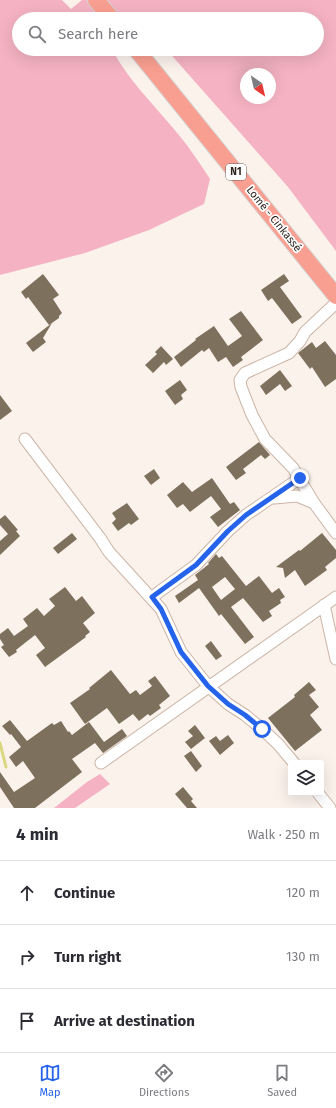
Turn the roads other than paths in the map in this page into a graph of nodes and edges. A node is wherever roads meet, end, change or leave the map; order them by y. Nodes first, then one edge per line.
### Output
1 (97, 1) edge
2 (106, 12) edge
3 (142, 56) edge
4 (336, 296) edge
5 (336, 303) edge
6 (25, 439) dead end
7 (300, 478) junction
8 (269, 499) junction
9 (314, 503) junction
10 (336, 533) edge
11 (152, 597) junction
12 (336, 597) edge
13 (324, 605) junction
14 (336, 659) edge
15 (208, 686) junction
16 (291, 760) edge
17 (101, 762) dead end
18 (320, 796) edge
19 (330, 808) edge

1 - 2 highway
3 - 4 highway, Lomé - Cinkassé / N1
5 - 7 street
6 - 11 street
7 - 8 street
7 - 9 street
8 - 9 street
8 - 11 street
9 - 10 street
11 - 15 street
12 - 13 street
13 - 14 street
13 - 15 street
15 - 16 street
15 - 17 street
18 - 19 street

